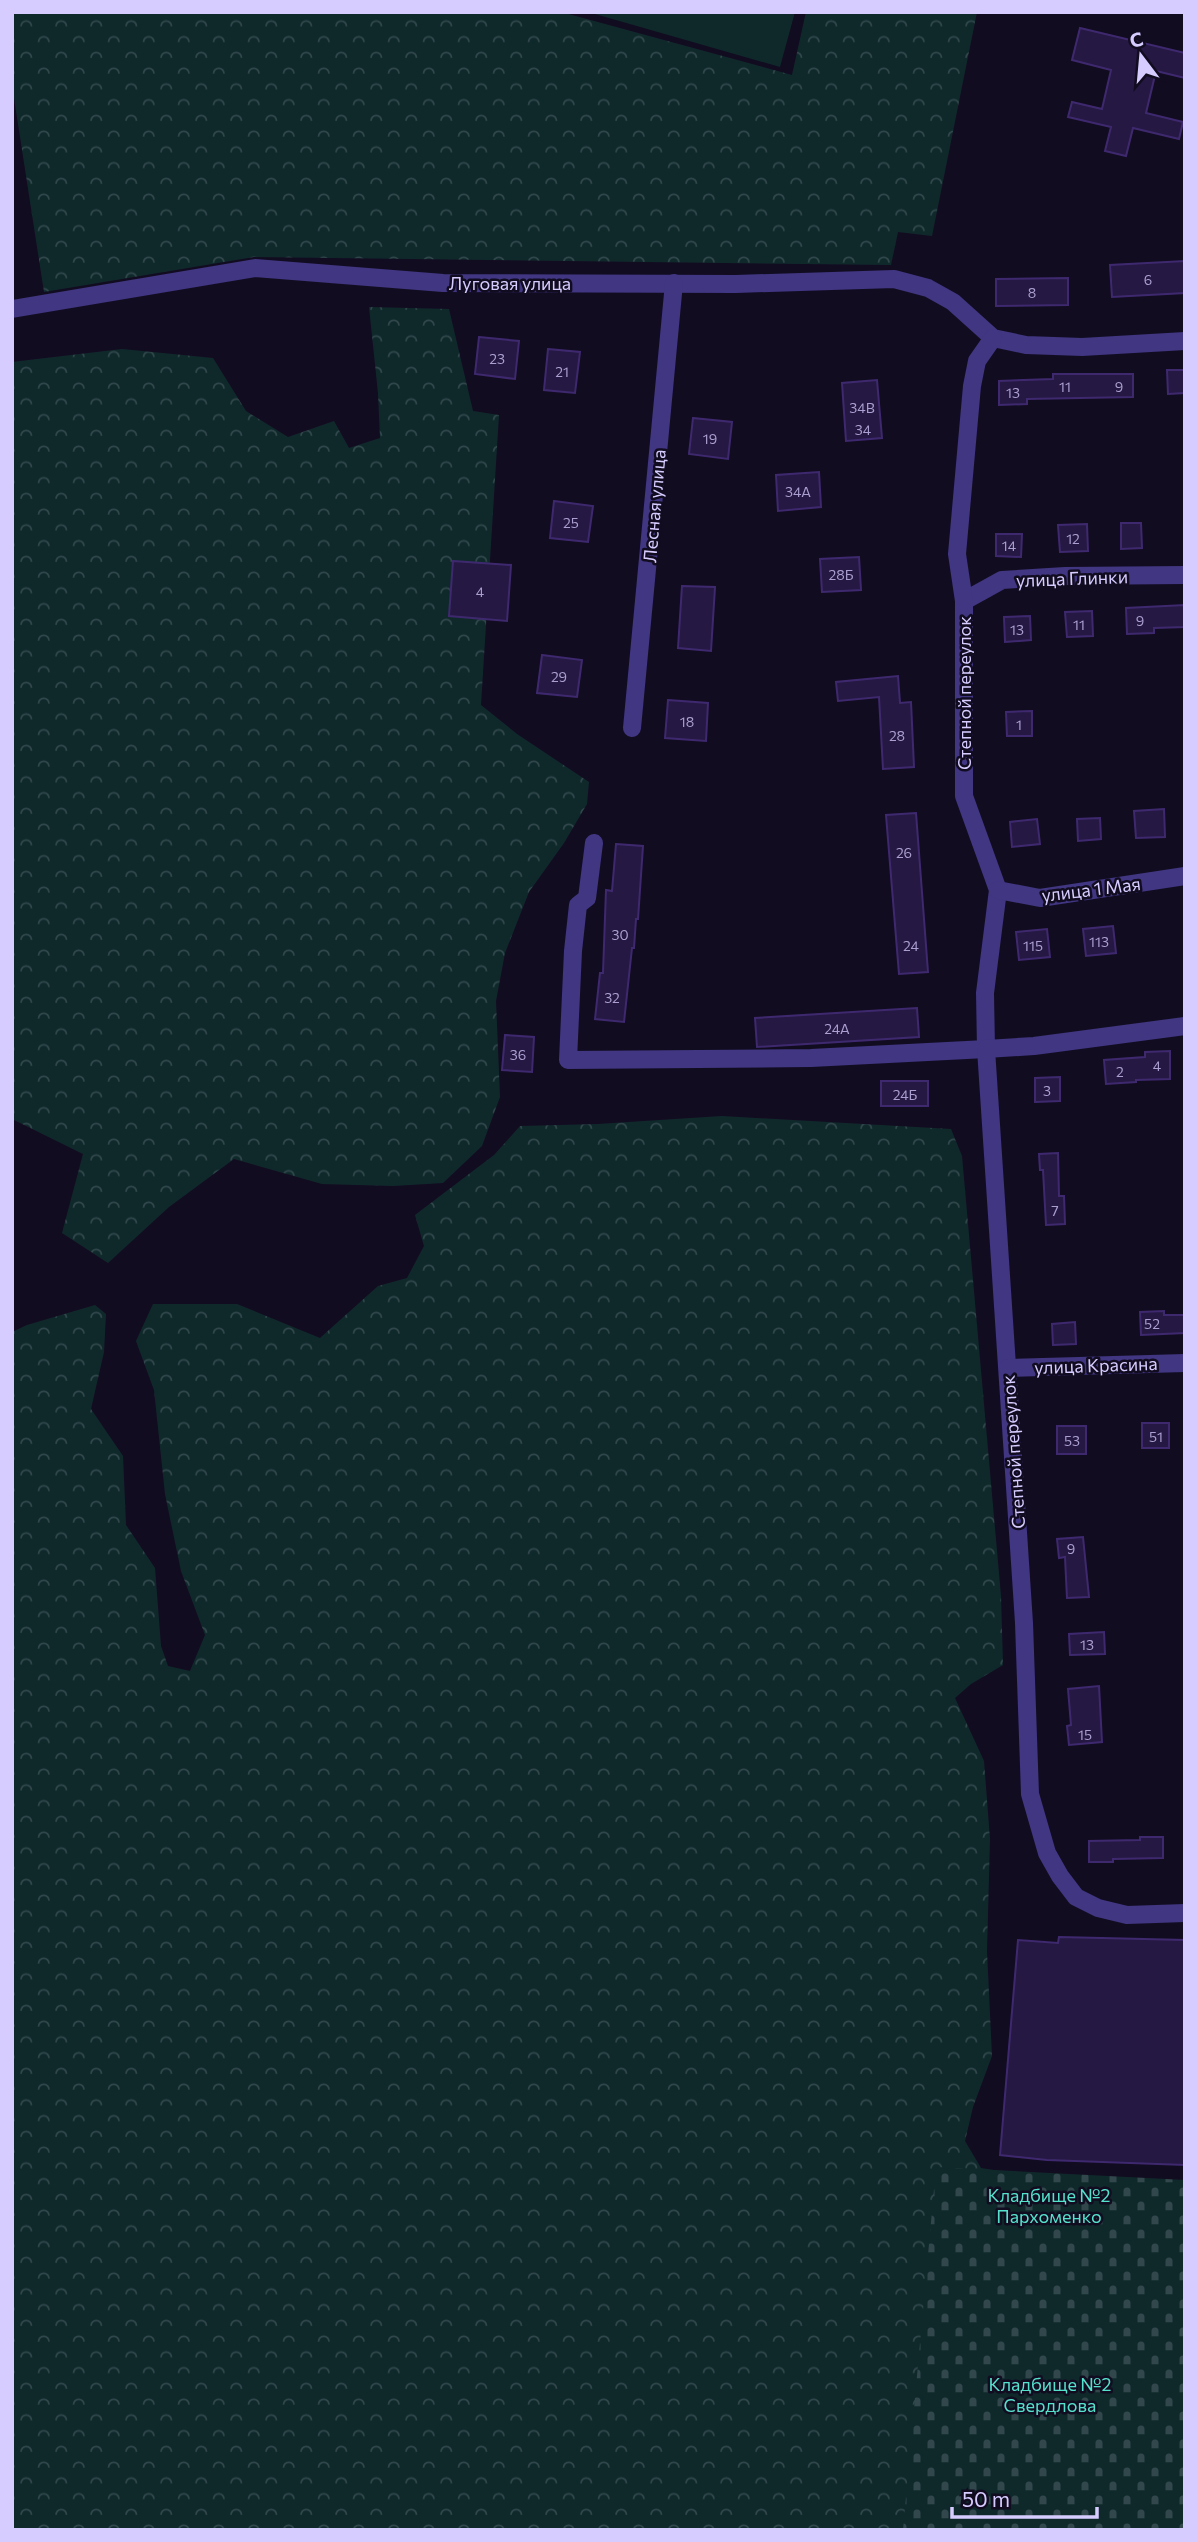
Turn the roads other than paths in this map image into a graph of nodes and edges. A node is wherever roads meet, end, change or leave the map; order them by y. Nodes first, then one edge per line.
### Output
1 (674, 284) junction
2 (12, 309) edge
3 (993, 338) junction
4 (1185, 341) edge
5 (1185, 575) edge
6 (964, 601) junction
7 (632, 728) dead end
8 (594, 843) dead end
9 (1185, 876) edge
10 (998, 890) junction
11 (1185, 1026) edge
12 (986, 1049) junction
13 (1185, 1363) edge
14 (1008, 1368) junction
15 (1185, 1913) edge

1 - 2 street, Луговая улица
1 - 3 street, Луговая улица
1 - 7 street, Лесная улица
3 - 4 street
3 - 6 street, Степной переулок
5 - 6 street, улица Глинки
6 - 10 street, Степной переулок
8 - 12 street
9 - 10 street, улица 1 Мая
10 - 12 street, Степной переулок
11 - 12 street
12 - 14 street, Степной переулок
13 - 14 street, улица Красина
14 - 15 street, Степной переулок

